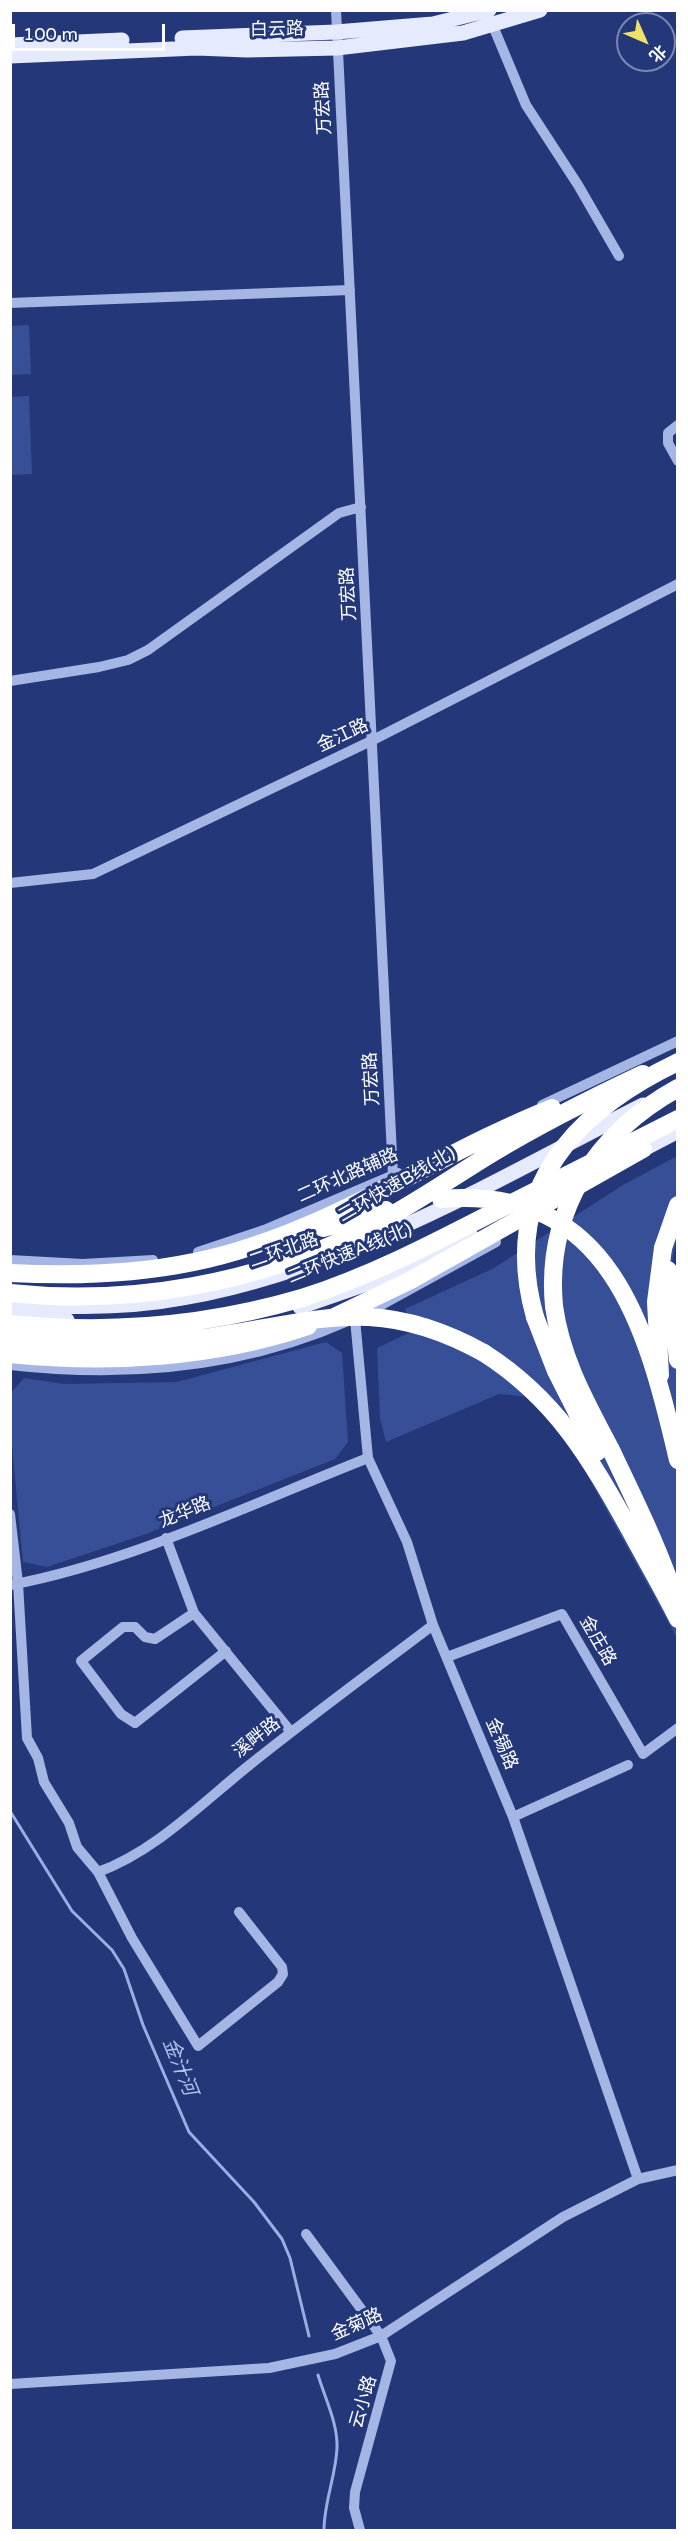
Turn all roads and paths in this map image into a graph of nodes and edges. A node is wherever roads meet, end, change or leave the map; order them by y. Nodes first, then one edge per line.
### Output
1 (336, 10) edge
2 (540, 10) edge
3 (491, 18) edge
4 (336, 32) junction
5 (10, 45) edge
6 (337, 48) junction
7 (10, 56) edge
8 (619, 256) dead end
9 (350, 290) junction
10 (10, 303) edge
11 (678, 425) edge
12 (678, 462) edge
13 (361, 507) junction
14 (678, 584) edge
15 (10, 681) edge
16 (374, 740) junction
17 (10, 883) edge
18 (678, 1041) edge
19 (678, 1060) edge
20 (678, 1087) edge
21 (678, 1119) edge
22 (678, 1131) edge
23 (643, 1149) junction
24 (393, 1175) junction
25 (678, 1197) edge
26 (678, 1205) edge
27 (232, 1253) junction
28 (10, 1260) edge
29 (10, 1273) edge
30 (10, 1293) edge
31 (10, 1303) edge
32 (10, 1313) edge
33 (355, 1319) junction
34 (10, 1324) edge
35 (10, 1341) edge
36 (10, 1353) edge
37 (678, 1360) edge
38 (10, 1365) edge
39 (670, 1427) junction
40 (368, 1458) junction
41 (678, 1460) edge
42 (10, 1514) edge
43 (166, 1538) junction
44 (14, 1584) edge
45 (676, 1610) edge
46 (194, 1613) junction
47 (434, 1625) junction
48 (226, 1651) junction
49 (447, 1657) junction
50 (678, 1728) edge
51 (291, 1732) junction
52 (628, 1766) dead end
53 (513, 1817) junction
54 (98, 1872) junction
55 (238, 1912) dead end
56 (678, 2170) edge
57 (638, 2179) junction
58 (306, 2234) dead end
59 (381, 2336) junction
60 (10, 2384) edge
61 (360, 2530) edge

1 - 4 street, 万宏路
2 - 3 main road, 白云路
3 - 4 main road, 白云路
3 - 6 main road, 白云路
3 - 8 street
4 - 5 main road, 白云路
4 - 6 street, 万宏路
6 - 7 main road, 白云路
6 - 9 street, 万宏路
9 - 10 street
9 - 13 street, 万宏路
11 - 12 street
13 - 15 street
13 - 16 street, 万宏路
14 - 16 street, 金江路
16 - 17 street, 金江路
16 - 24 street, 万宏路
18 - 24 street, 二环北路辅路
19 - 27 highway, bridge
19 - 30 highway, 二环快速B线(北), bridge
19 - 45 highway, bridge
20 - 31 main road, 二环北路
20 - 45 highway, bridge
21 - 34 highway, 二环快速A线(北), bridge
22 - 23 main road
23 - 32 main road
23 - 33 street
23 - 36 highway
24 - 28 street, 二环北路辅路
25 - 37 highway
26 - 39 highway, bridge
27 - 29 highway
27 - 39 highway, bridge
33 - 38 street
33 - 40 street, 金锡路
35 - 45 highway, bridge
39 - 41 highway, bridge
40 - 43 street, 龙华路
40 - 47 street, 金锡路
42 - 44 street
43 - 44 street, 龙华路
43 - 46 street
44 - 54 street
46 - 48 street
46 - 48 street
47 - 49 street, 金锡路
47 - 51 street, 溪畔路
48 - 51 street
49 - 50 street, 金庄路
49 - 53 street, 金锡路
51 - 54 street, 溪畔路
52 - 53 street
53 - 57 street, 金锡路
54 - 55 street
56 - 57 street, 金菊路
57 - 59 street, 金菊路
58 - 59 street, 云小路
59 - 60 street, 金菊路
59 - 61 street, 云小路

